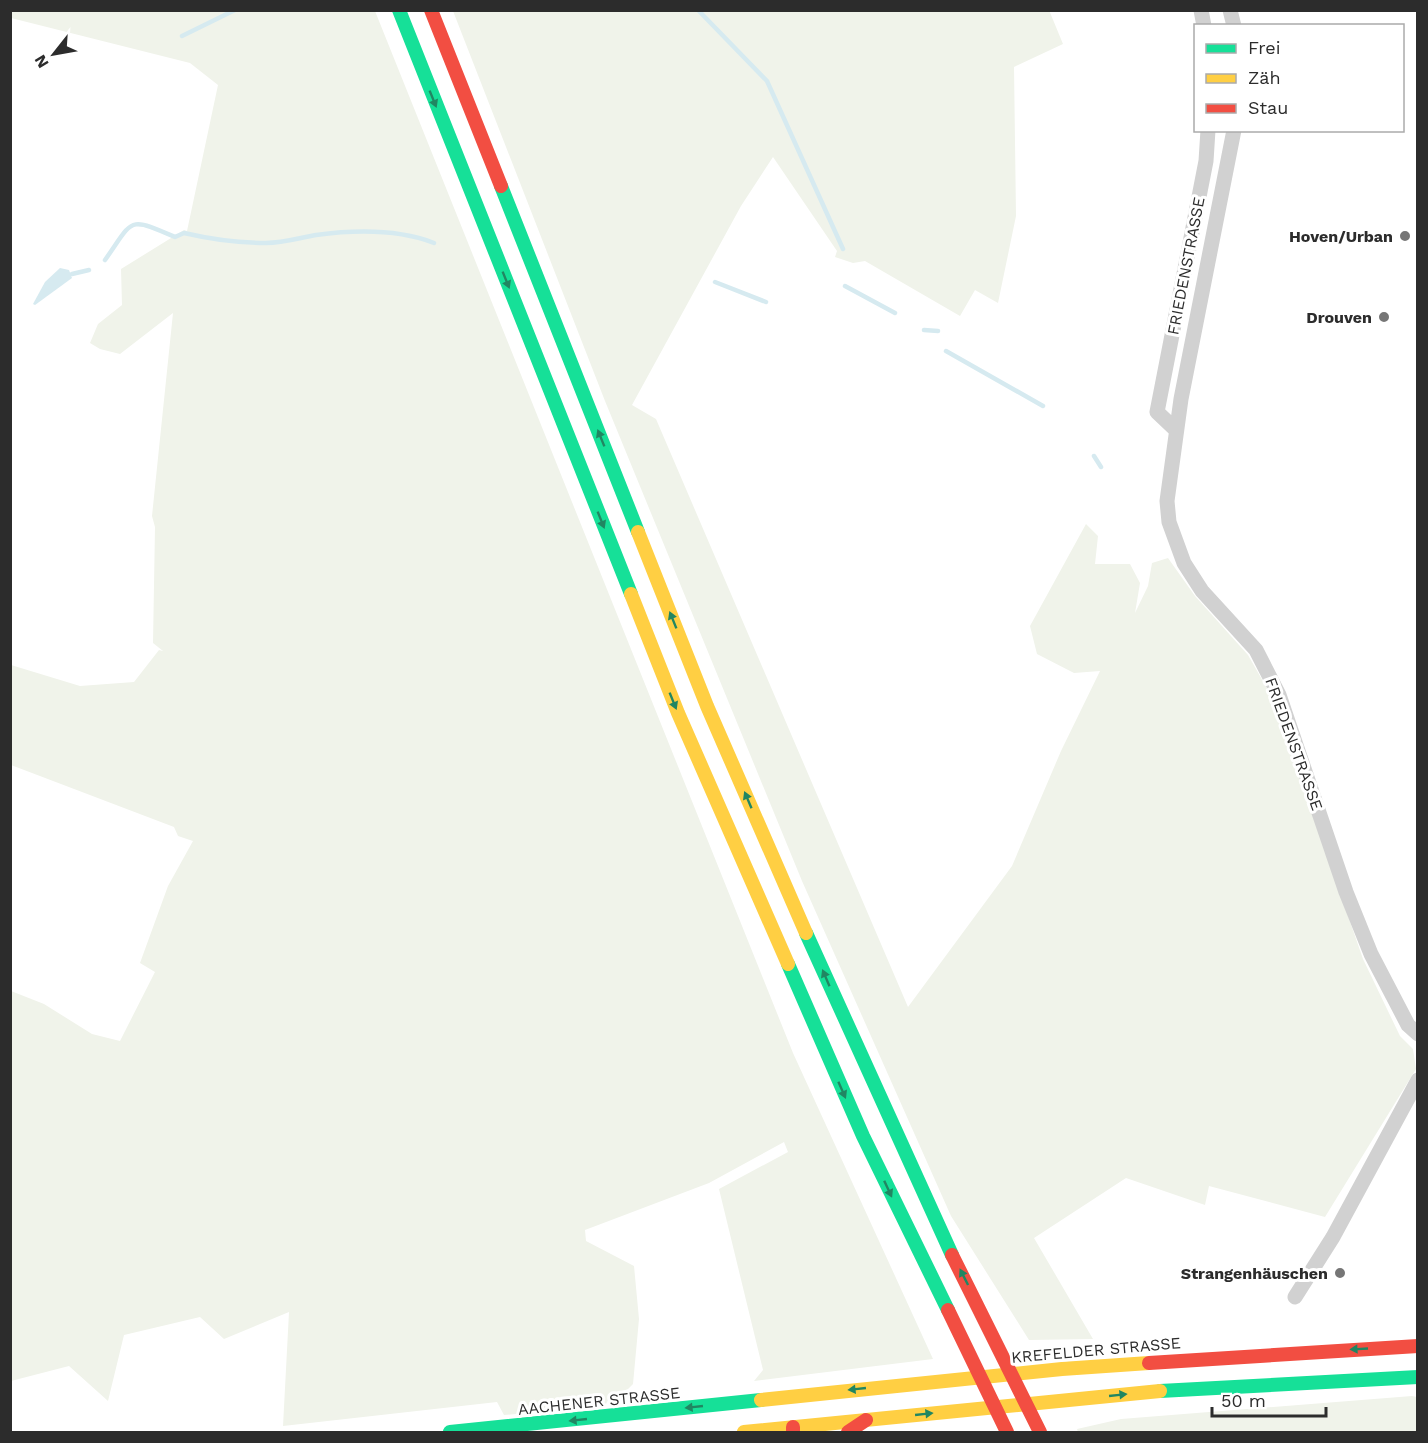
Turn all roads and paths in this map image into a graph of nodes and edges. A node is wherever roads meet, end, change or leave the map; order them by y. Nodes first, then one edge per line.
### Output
1 (399, 10) edge
2 (431, 10) edge
3 (1208, 132) edge
4 (1234, 132) edge
5 (1176, 429) junction
6 (1418, 1034) edge
7 (1418, 1080) edge
8 (1295, 1297) dead end
9 (1418, 1346) edge
10 (1418, 1377) edge
11 (752, 1401) joint
12 (781, 1419) edge
13 (866, 1420) junction
14 (484, 1431) edge
15 (450, 1432) edge
16 (744, 1432) edge
17 (848, 1432) edge
18 (1007, 1432) edge
19 (1040, 1432) edge

1 -> 18 main road
19 -> 2 main road
3 - 5 street, FRIEDENSTRASSE
4 - 5 street, FRIEDENSTRASSE
5 - 6 street, FRIEDENSTRASSE
7 - 8 street
9 -> 12 main road, KREFELDER STRASSE
13 -> 10 main road, KREFELDER STRASSE
11 - 12 main road, KREFELDER STRASSE
11 -> 14 main road, AACHENER STRASSE
12 - 13 main road, KREFELDER STRASSE
12 - 16 main road
13 - 17 main road
14 - 15 main road, AACHENER STRASSE

